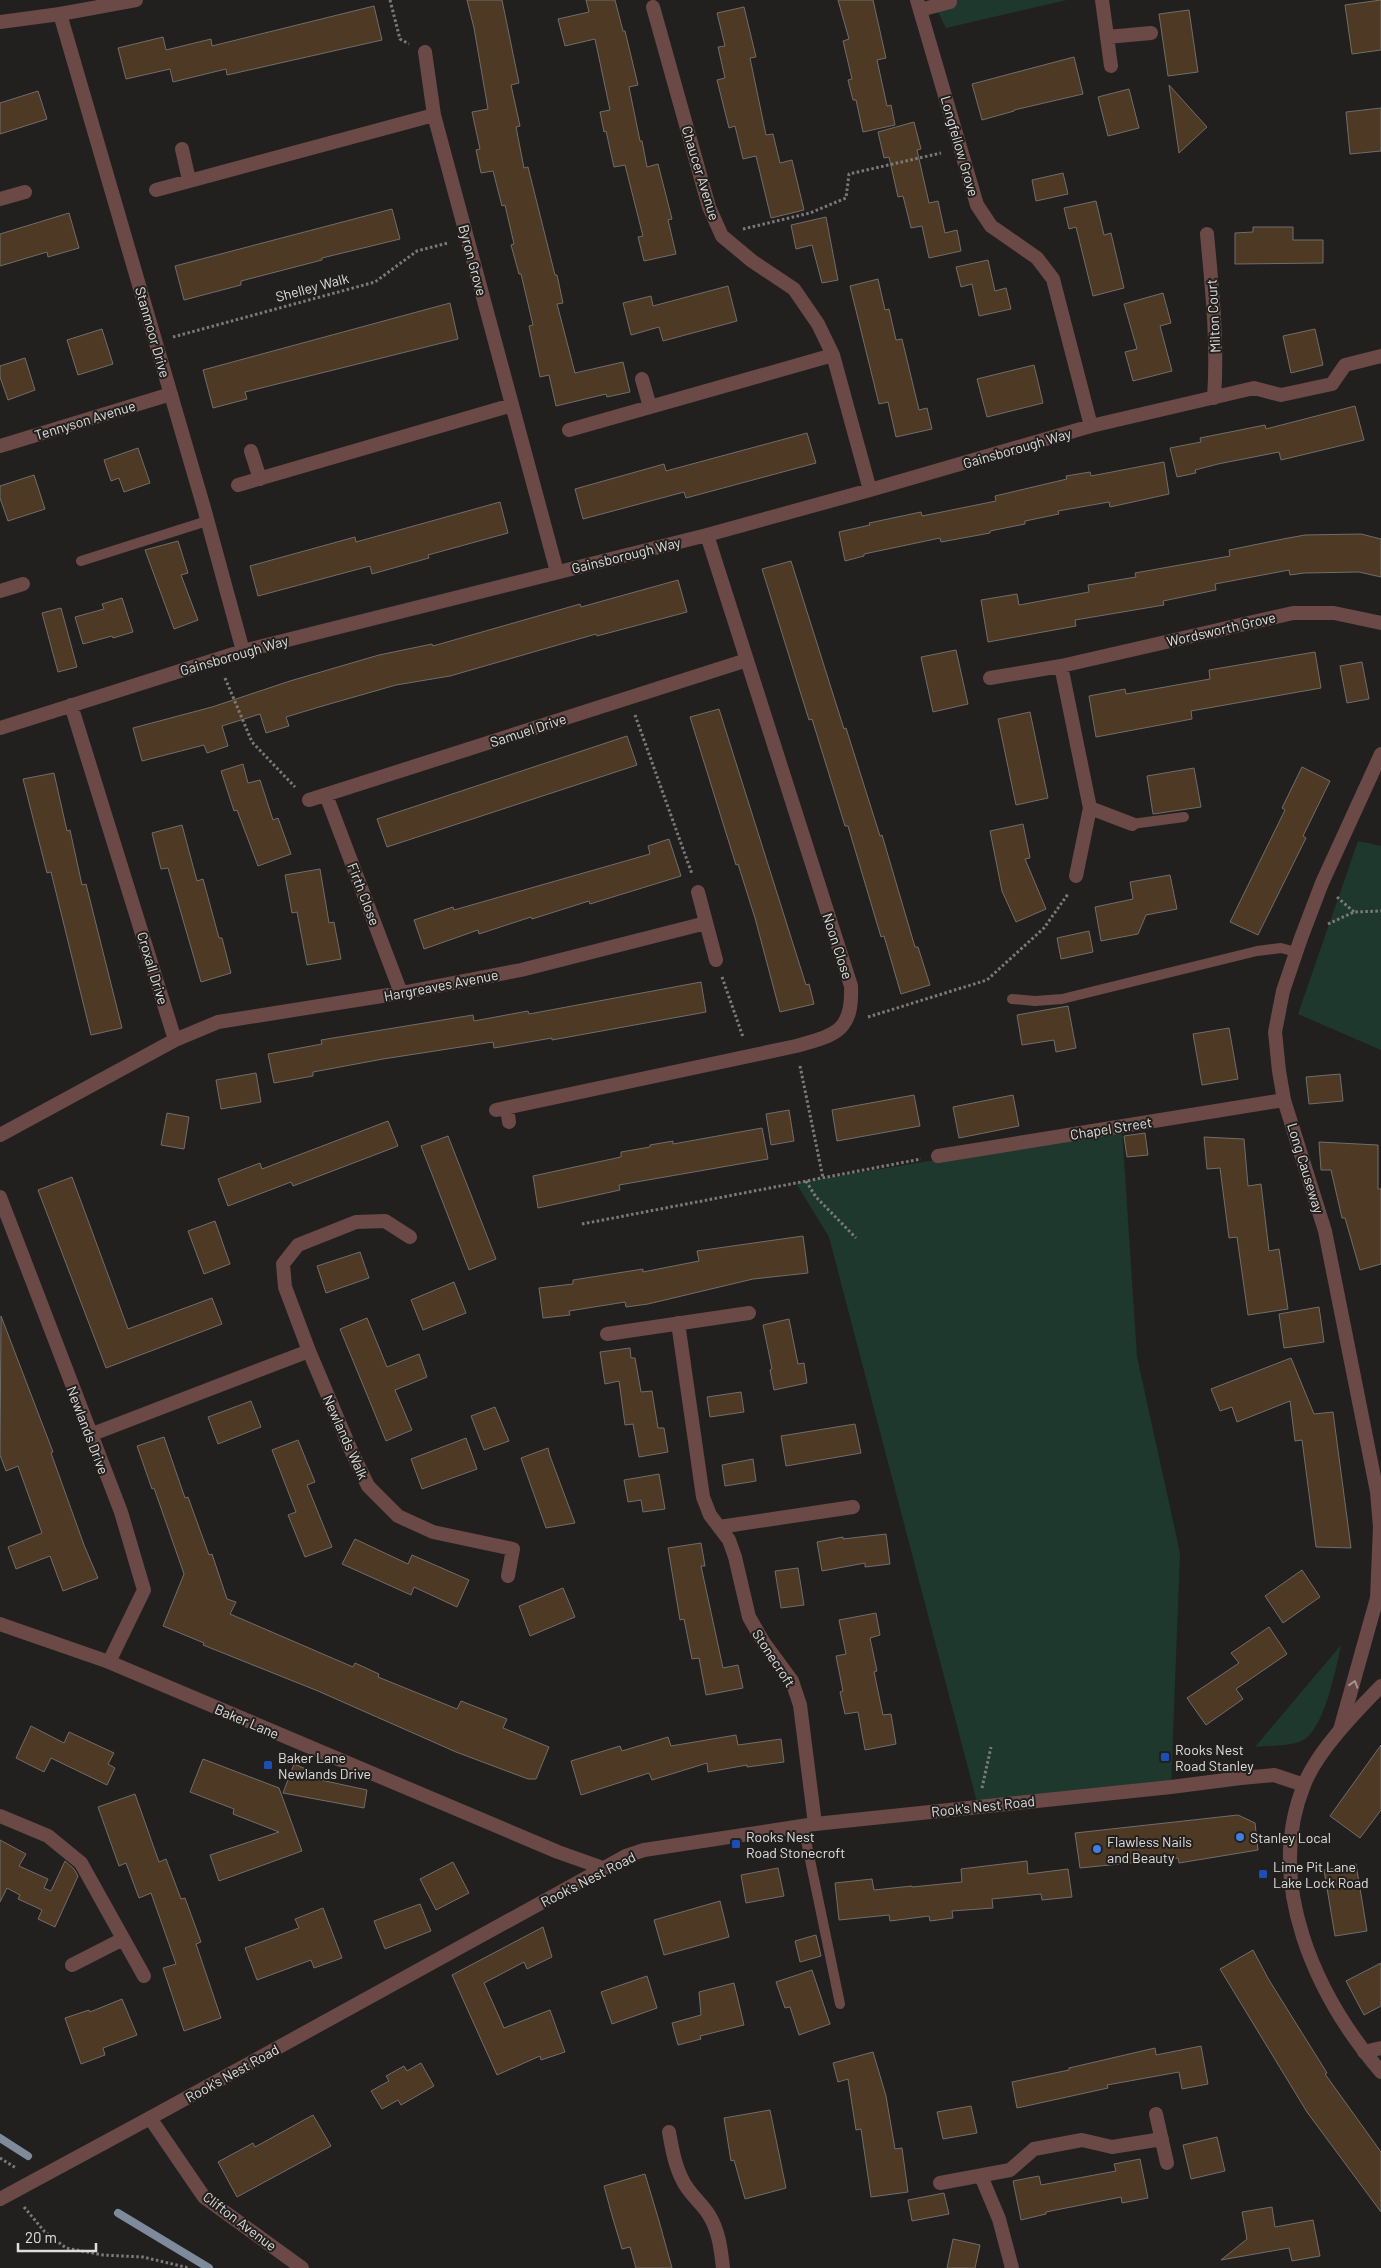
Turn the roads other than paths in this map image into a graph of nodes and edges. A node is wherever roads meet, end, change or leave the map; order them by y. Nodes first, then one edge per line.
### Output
1 (136, 0) edge
2 (1102, 0) edge
3 (950, 2) dead end
4 (918, 5) edge
5 (653, 7) dead end
6 (60, 14) junction
7 (0, 22) edge
8 (1151, 33) dead end
9 (1107, 37) junction
10 (425, 52) road end
11 (1111, 66) dead end
12 (434, 115) junction
13 (182, 149) dead end
14 (189, 180) junction
15 (156, 190) dead end
16 (26, 192) dead end
17 (0, 199) edge
18 (1207, 234) dead end
19 (833, 355) junction
20 (1381, 356) edge
21 (642, 379) dead end
22 (171, 394) junction
23 (1214, 398) junction
24 (512, 405) junction
25 (650, 407) junction
26 (1091, 426) junction
27 (568, 430) dead end
28 (0, 446) edge
29 (252, 451) dead end
30 (260, 479) junction
31 (238, 485) dead end
32 (870, 490) junction
33 (207, 521) junction
34 (707, 534) junction
35 (82, 561) dead end
36 (557, 572) junction
37 (23, 584) dead end
38 (0, 591) edge
39 (1381, 623) edge
40 (244, 650) junction
41 (747, 660) junction
42 (1061, 666) junction
43 (990, 678) dead end
44 (71, 705) junction
45 (0, 728) edge
46 (1381, 754) edge
47 (326, 795) junction
48 (309, 800) road end
49 (1090, 808) junction
50 (1184, 817) dead end
51 (1132, 824) joint
52 (1076, 876) road end
53 (698, 892) road end
54 (706, 923) junction
55 (1296, 952) junction
56 (716, 960) road end
57 (401, 993) junction
58 (1012, 999) dead end
59 (175, 1040) junction
60 (1284, 1100) junction
61 (509, 1122) dead end
62 (0, 1135) edge
63 (938, 1156) road end
64 (0, 1197) edge
65 (410, 1237) dead end
66 (749, 1313) dead end
67 (678, 1323) junction
68 (607, 1334) dead end
69 (309, 1351) junction
70 (90, 1435) junction
71 (853, 1507) dead end
72 (719, 1526) junction
73 (508, 1576) dead end
74 (1379, 1602) edge
75 (0, 1624) edge
76 (109, 1662) junction
77 (1381, 1686) edge
78 (1340, 1731) junction
79 (1304, 1784) junction
80 (0, 1816) edge
81 (809, 1825) junction
82 (603, 1868) junction
83 (123, 1939) junction
84 (72, 1965) dead end
85 (144, 1976) dead end
86 (840, 2004) dead end
87 (1381, 2048) edge
88 (1364, 2052) junction
89 (1381, 2072) edge
90 (1156, 2114) dead end
91 (150, 2118) junction
92 (669, 2132) dead end
93 (1162, 2139) junction
94 (1167, 2163) dead end
95 (981, 2176) junction
96 (940, 2184) dead end
97 (6, 2195) edge
98 (302, 2268) edge
99 (723, 2268) edge
100 (1012, 2268) edge

1 - 6 street
2 - 9 street
3 - 4 street, Longfellow Grove
4 - 26 street, Longfellow Grove
5 - 19 street, Chaucer Avenue
6 - 7 street
6 - 22 street, Stanmoor Drive
8 - 9 street
9 - 11 street
10 - 12 street, Byron Grove
12 - 14 street
12 - 24 street, Byron Grove
13 - 14 street
14 - 15 street
16 - 17 street
18 - 23 street, Milton Court
19 - 25 street
19 - 32 street, Chaucer Avenue
20 - 23 street, Gainsborough Way
21 - 25 street
22 - 28 street, Tennyson Avenue
22 - 33 street, Stanmoor Drive
23 - 26 street, Gainsborough Way
24 - 30 street
24 - 36 street, Byron Grove
25 - 27 street
26 - 32 street, Gainsborough Way
29 - 30 street
30 - 31 street
32 - 34 street, Gainsborough Way
33 - 35 lane
33 - 40 street, Stanmoor Drive
34 - 36 street, Gainsborough Way
34 - 41 street, Noon Close
36 - 40 street, Gainsborough Way
37 - 38 street
39 - 42 street, Wordsworth Grove
40 - 44 street, Gainsborough Way
41 - 47 street, Samuel Drive
41 - 61 street, Noon Close
42 - 43 street, Wordsworth Grove
42 - 49 street
44 - 45 street, Gainsborough Way
44 - 59 street, Croxall Drive
46 - 55 street, Long Causeway
47 - 48 street, Samuel Drive
47 - 57 street, Firth Close
49 - 51 street
49 - 52 street
50 - 51 lane
53 - 54 street
54 - 56 street
54 - 57 street, Hargreaves Avenue
55 - 58 lane
55 - 60 street, Long Causeway
57 - 59 street, Hargreaves Avenue
59 - 62 street
60 - 63 street, Chapel Street
60 - 74 street, Long Causeway
64 - 70 street, Newlands Drive
65 - 69 street, Newlands Walk
66 - 67 street
67 - 68 street
67 - 72 street, Stonecroft
69 - 70 street
69 - 73 street, Newlands Walk
70 - 76 street, Newlands Drive
71 - 72 street
72 - 81 street, Stonecroft
78 -> 74 street, Long Causeway
75 - 76 street, Baker Lane
76 - 82 street, Baker Lane
77 - 78 street
78 - 79 street
79 - 81 street, Rook's Nest Road
79 - 88 street
80 - 83 street
81 - 82 street, Rook's Nest Road
81 - 86 lane
82 - 91 street, Rook's Nest Road
83 - 84 street
83 - 85 street
87 - 88 street
88 - 89 street
90 - 93 street
91 - 97 street, Rook's Nest Road
91 - 98 street, Clifton Avenue
92 - 99 street
93 - 94 street
93 - 95 street
95 - 96 street
95 - 100 street

